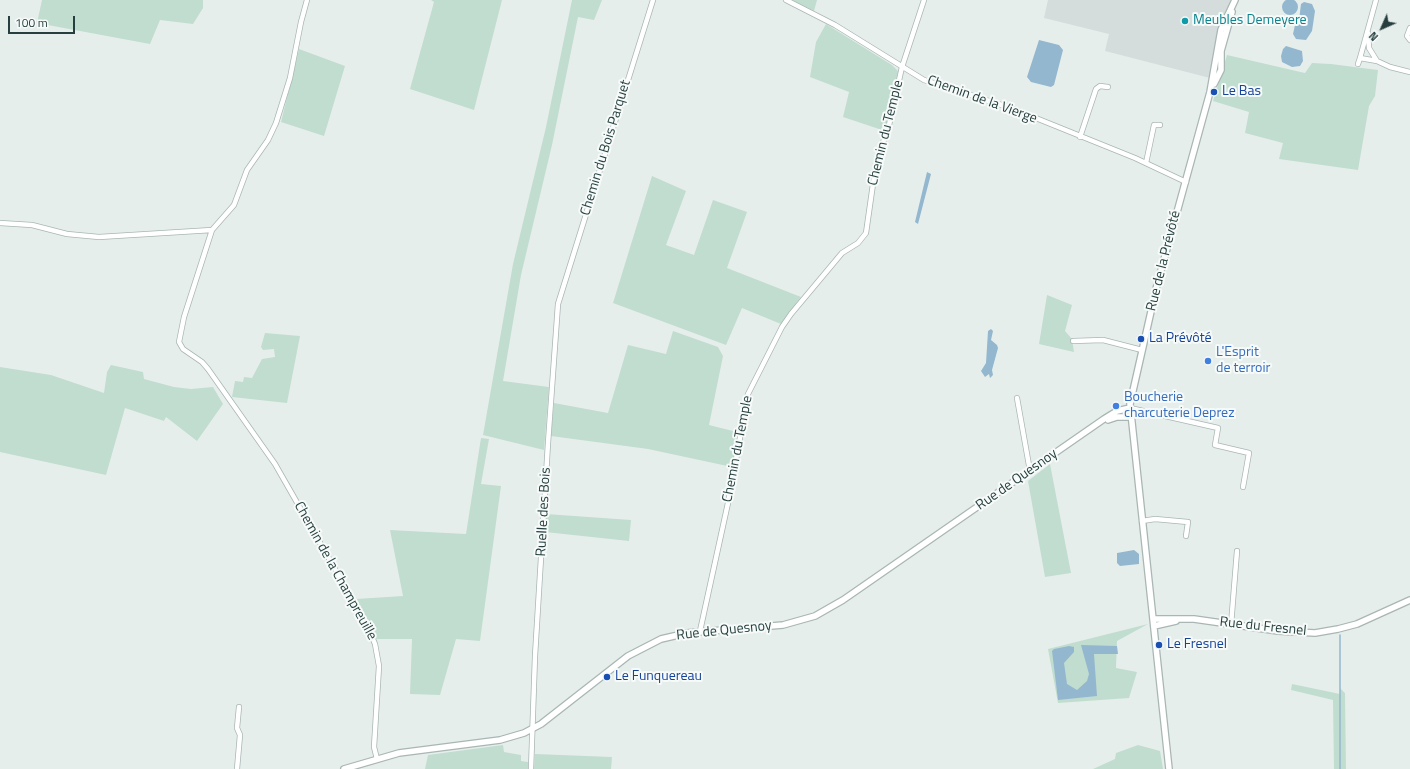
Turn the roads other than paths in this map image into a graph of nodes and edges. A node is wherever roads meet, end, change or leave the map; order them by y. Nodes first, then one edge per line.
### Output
1 (307, 0) edge
2 (653, 0) edge
3 (786, 0) edge
4 (924, 0) edge
5 (1235, 0) edge
6 (1376, 0) edge
7 (1368, 27) junction
8 (1410, 28) edge
9 (1410, 40) edge
10 (1360, 58) junction
11 (1378, 61) junction
12 (1358, 64) dead end
13 (902, 67) junction
14 (1410, 72) edge
15 (1108, 87) dead end
16 (1160, 125) dead end
17 (1080, 137) junction
18 (1146, 163) junction
19 (1186, 182) junction
20 (0, 223) edge
21 (212, 230) junction
22 (560, 296) joint
23 (1073, 341) dead end
24 (1142, 350) junction
25 (1017, 398) dead end
26 (1130, 408) junction
27 (1131, 417) junction
28 (1082, 436) junction
29 (1030, 471) junction
30 (1243, 487) dead end
31 (1142, 520) junction
32 (1186, 536) dead end
33 (1237, 551) dead end
34 (1410, 600) edge
35 (1154, 622) junction
36 (1231, 625) junction
37 (700, 631) junction
38 (239, 707) dead end
39 (533, 729) junction
40 (377, 759) junction
41 (237, 769) edge
42 (344, 769) edge
43 (531, 769) edge
44 (1169, 769) edge

1 - 21 street
2 - 22 street, Chemin du Bois Parquet
3 - 13 street, Chemin de la Vierge
4 - 13 street, Chemin du Temple
5 - 19 street, Rue de la Prévôté
6 - 7 street
7 - 10 street
7 - 11 street
8 - 9 street
10 - 11 street
10 - 12 street
11 - 14 street
13 - 17 street, Chemin de la Vierge
13 - 37 street, Chemin du Temple
15 - 17 street
16 - 18 street
17 - 18 street, Chemin de la Vierge
18 - 19 street, Chemin de la Vierge
19 - 24 street, Rue de la Prévôté
20 - 21 street
21 - 40 street, Chemin de la Champreuille
22 - 39 street, Ruelle des Bois
23 - 24 street
24 - 26 street, Rue de la Prévôté
25 - 29 street
26 - 27 street, Rue de la Prévôté
26 - 28 street, Rue de Quesnoy
26 - 30 street
27 - 28 street, Rue de Quesnoy
27 - 31 street, Rue de la Prévôté
28 - 29 street, Rue de Quesnoy
29 - 37 street, Rue de Quesnoy
31 - 32 street
31 - 35 street, Rue de la Prévôté
33 - 36 street
34 - 36 street, Rue du Fresnel
35 - 36 street, Rue du Fresnel
35 - 44 street, Rue de la Prévôté
37 - 39 street, Rue de Quesnoy
38 - 41 street
39 - 40 street, Rue de Quesnoy
39 - 43 street, Ruelle des Bois
40 - 42 street, Rue de Quesnoy

